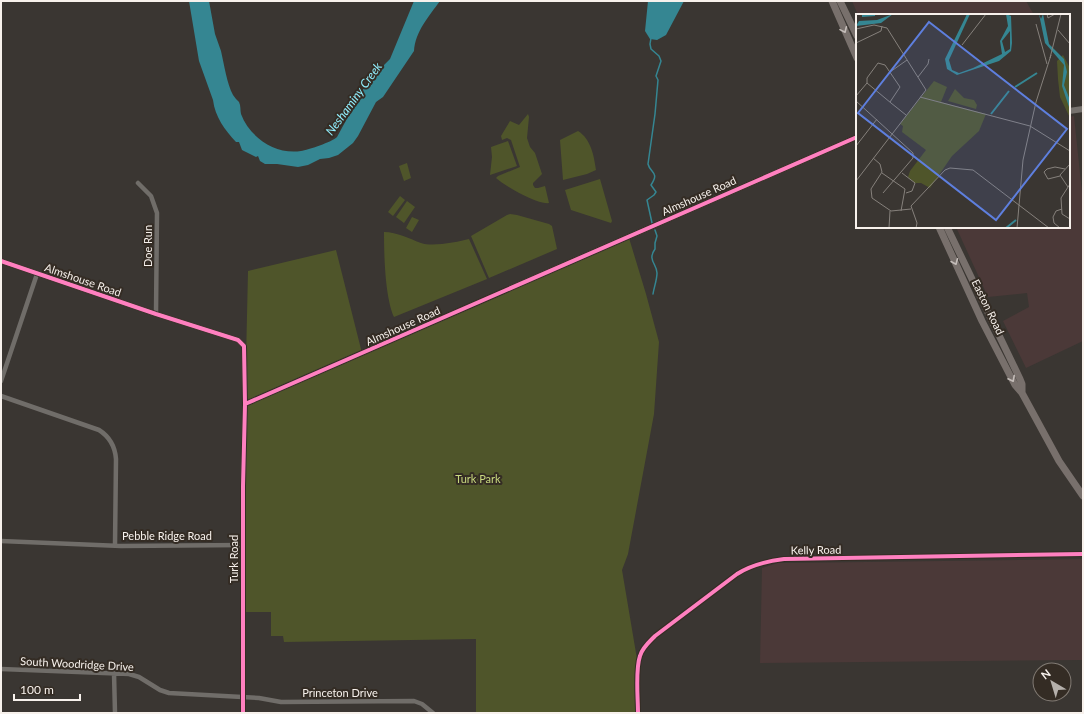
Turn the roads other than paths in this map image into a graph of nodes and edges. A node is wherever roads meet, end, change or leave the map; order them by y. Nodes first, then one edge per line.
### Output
1 (832, 1) edge
2 (840, 1) edge
3 (856, 34) edge
4 (856, 56) edge
5 (1083, 109) edge
6 (1070, 110) edge
7 (856, 137) edge
8 (138, 183) dead end
9 (938, 228) edge
10 (947, 228) edge
11 (1, 261) edge
12 (37, 274) junction
13 (156, 314) junction
14 (1, 381) edge
15 (1022, 393) junction
16 (1, 396) edge
17 (245, 404) junction
18 (1083, 496) edge
19 (1, 541) edge
20 (115, 545) junction
21 (243, 545) junction
22 (1083, 554) edge
23 (1, 668) edge
24 (114, 673) junction
25 (243, 698) junction
26 (114, 713) edge
27 (243, 713) edge
28 (433, 713) edge
29 (638, 713) edge

1 -> 4 highway
2 - 3 highway
5 - 6 main road
7 - 17 street, Almshouse Road
8 - 13 street, Doe Run
9 -> 15 highway, Easton Road
10 - 15 highway, Easton Road
11 - 12 street, Almshouse Road
12 - 13 street, Almshouse Road
12 - 14 street
13 - 17 street, Almshouse Road
15 - 18 highway, Easton Road
16 - 20 street, Pebble Ridge Road
17 - 21 street, Turk Road
19 - 20 street, Pebble Ridge Road
20 - 21 street, Pebble Ridge Road
21 - 25 street, Turk Road
22 - 29 street, Kelly Road
23 - 24 street, South Woodridge Drive
24 - 25 street, South Woodridge Drive
24 - 26 street
25 - 27 street, Turk Road
25 - 28 street, Princeton Drive

